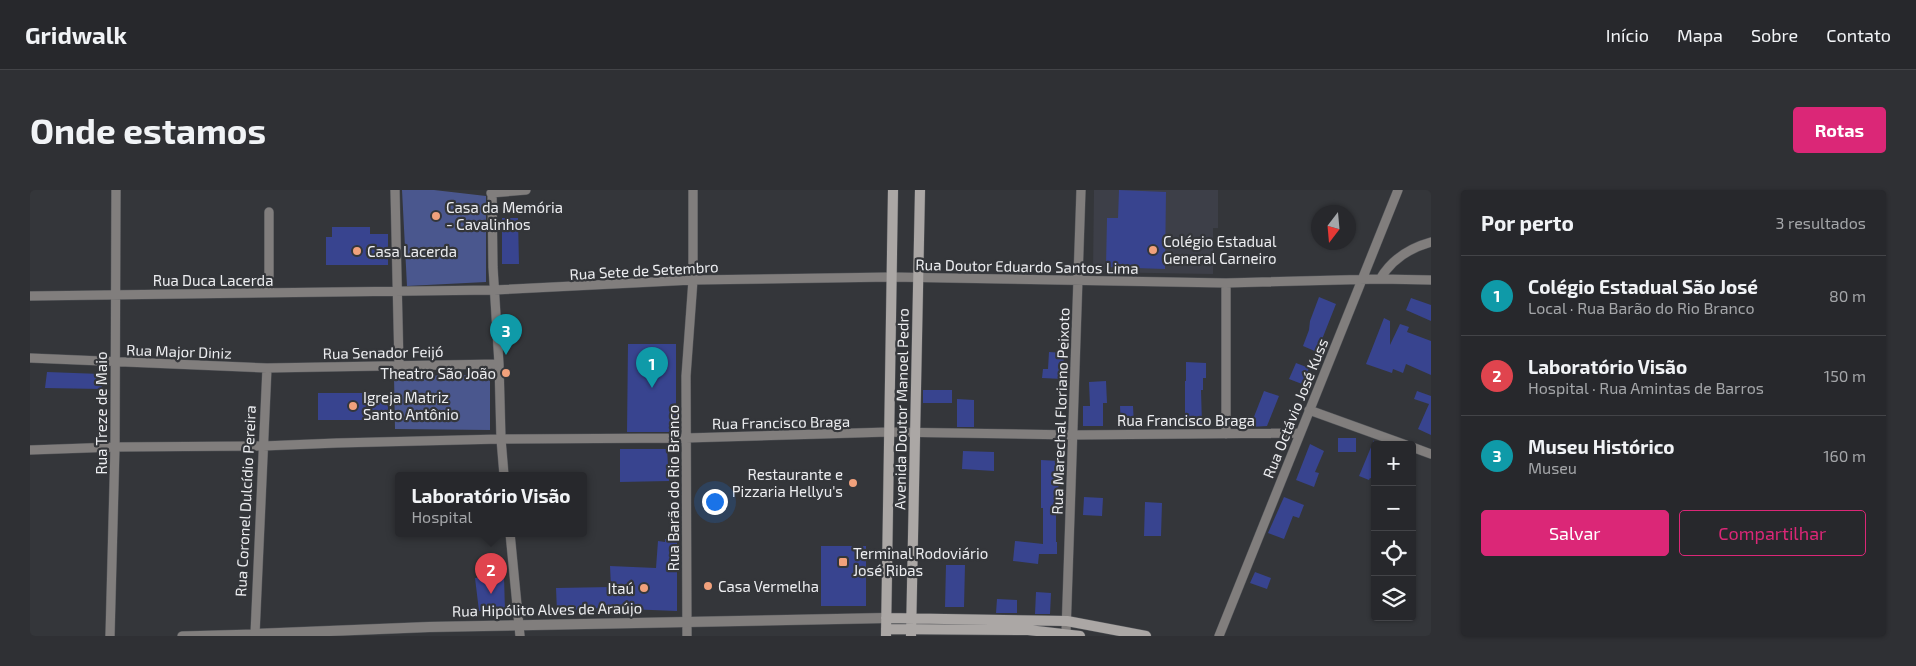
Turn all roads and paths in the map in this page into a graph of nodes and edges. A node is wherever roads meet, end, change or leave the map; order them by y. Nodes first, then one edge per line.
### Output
1 (116, 190) edge
2 (395, 190) edge
3 (526, 190) edge
4 (693, 190) edge
5 (893, 190) edge
6 (920, 190) edge
7 (1082, 190) edge
8 (1398, 190) edge
9 (491, 192) edge
10 (269, 212) dead end
11 (1431, 242) edge
12 (892, 277) junction
13 (918, 278) junction
14 (1361, 279) junction
15 (1380, 279) junction
16 (693, 280) junction
17 (1078, 280) junction
18 (1431, 280) edge
19 (1226, 283) junction
20 (494, 290) junction
21 (397, 292) junction
22 (269, 293) junction
23 (115, 295) junction
24 (30, 296) edge
25 (30, 358) edge
26 (115, 362) junction
27 (499, 364) junction
28 (399, 365) junction
29 (268, 368) junction
30 (1309, 410) junction
31 (889, 432) junction
32 (915, 433) junction
33 (1300, 433) junction
34 (1226, 434) junction
35 (1073, 435) junction
36 (686, 438) junction
37 (501, 439) junction
38 (1395, 441) edge
39 (263, 446) junction
40 (115, 447) junction
41 (1416, 448) edge
42 (30, 450) edge
43 (1431, 454) edge
44 (504, 472) edge
45 (510, 537) edge
46 (912, 618) junction
47 (1067, 621) junction
48 (688, 622) junction
49 (519, 625) junction
50 (886, 627) edge
51 (911, 632) edge
52 (1066, 633) junction
53 (254, 635) edge
54 (110, 636) edge
55 (182, 636) edge
56 (520, 636) edge
57 (688, 636) edge
58 (1080, 636) edge
59 (1146, 636) edge
60 (1218, 636) edge

1 - 23 street, Rua Treze de Maio
2 - 21 street
3 - 9 street
4 - 16 street, Rua Barão do Rio Branco
5 - 12 main road, Avenida Doutor Manoel Pedro
6 - 13 main road, Avenida Doutor Manoel Pedro
7 - 17 street, Rua Marechal Floriano Peixoto
8 - 14 street, Rua Octávio José Kuss
9 - 20 street
10 - 22 street
11 - 15 street
12 - 13 street, Rua Doutor Eduardo Santos Lima
12 - 16 street, Rua Sete de Setembro
12 - 31 main road, Avenida Doutor Manoel Pedro
13 - 17 street, Rua Doutor Eduardo Santos Lima
13 - 32 main road, Avenida Doutor Manoel Pedro
14 - 15 street, Rua Doutor Eduardo Santos Lima
14 - 19 street, Rua Doutor Eduardo Santos Lima
14 - 30 street, Rua Octávio José Kuss
15 - 18 street, Rua Doutor Eduardo Santos Lima
16 - 20 street, Rua Sete de Setembro
16 - 36 street, Rua Barão do Rio Branco
17 - 19 street, Rua Doutor Eduardo Santos Lima
17 - 35 street, Rua Marechal Floriano Peixoto
19 - 34 street
20 - 21 street, Rua Sete de Setembro
20 - 27 street
21 - 22 street, Rua Duca Lacerda
21 - 28 street
22 - 23 street, Rua Duca Lacerda
23 - 24 street, Rua Duca Lacerda
23 - 26 street, Rua Treze de Maio
25 - 26 street, Rua Major Diniz
26 - 29 street, Rua Major Diniz
26 - 40 street, Rua Treze de Maio
27 - 28 street, Rua Senador Feijó
27 - 37 street
28 - 29 street, Rua Senador Feijó
29 - 39 street, Rua Coronel Dulcídio Pereira
30 - 33 street, Rua Octávio José Kuss
30 - 38 street
31 - 32 street, Rua Francisco Braga
31 - 36 street, Rua Francisco Braga
31 - 50 main road, Avenida Doutor Manoel Pedro
32 - 35 street, Rua Francisco Braga
32 - 46 main road, Avenida Doutor Manoel Pedro
33 - 34 street, Rua Francisco Braga
33 - 60 street, Rua Octávio José Kuss
34 - 35 street, Rua Francisco Braga
35 - 47 street, Rua Marechal Floriano Peixoto
36 - 37 street, Rua Francisco Braga
36 - 48 street, Rua Barão do Rio Branco
37 - 39 street, Rua Francisco Braga
37 - 44 street
39 - 40 street, Rua Francisco Braga
39 - 53 street, Rua Coronel Dulcídio Pereira
40 - 42 street, Rua Francisco Braga
40 - 54 street, Rua Treze de Maio
41 - 43 street
45 - 49 street
46 - 47 main road, Rua Hipólito Alves de Araújo
46 - 50 main road, Rua Hipólito Alves de Araújo
46 - 51 main road, Avenida Doutor Manoel Pedro
47 - 52 street, Rua Marechal Floriano Peixoto
47 - 59 main road, Rua Hipólito Alves de Araújo
48 - 49 street, Rua Hipólito Alves de Araújo
48 - 50 street, Rua Hipólito Alves de Araújo
48 - 57 street, Rua Barão do Rio Branco
49 - 53 street, Rua Hipólito Alves de Araújo
49 - 56 street
50 - 51 main road
51 - 52 main road
52 - 58 main road
53 - 55 street, Rua Hipólito Alves de Araújo

